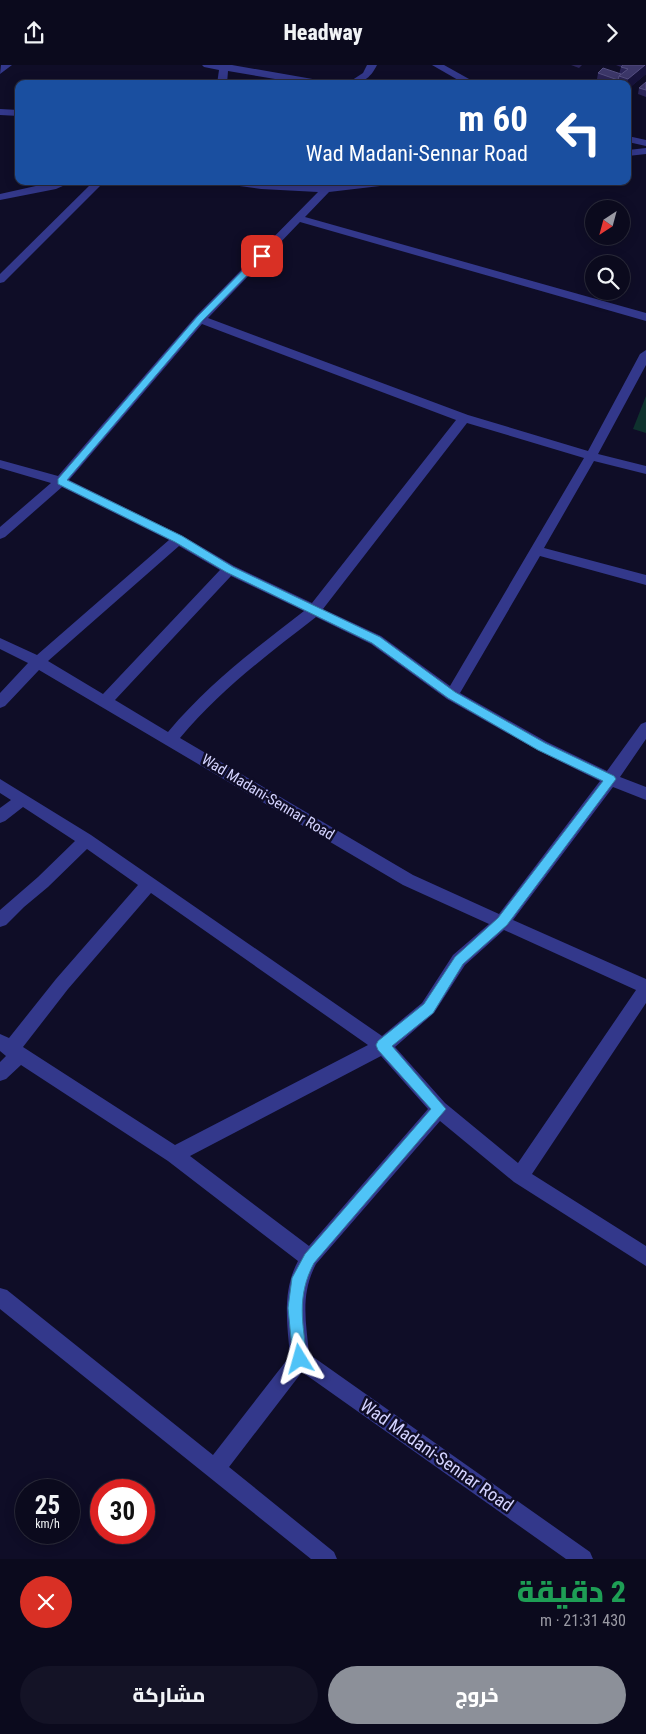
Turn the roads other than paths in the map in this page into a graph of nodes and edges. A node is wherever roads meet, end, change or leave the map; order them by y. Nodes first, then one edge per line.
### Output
1 (7, 65) edge
2 (207, 65) edge
3 (372, 65) edge
4 (437, 65) edge
5 (226, 67) edge
6 (0, 71) edge
7 (223, 80) edge
8 (301, 80) edge
9 (358, 80) edge
10 (465, 80) edge
11 (0, 112) edge
12 (15, 113) edge
13 (631, 140) edge
14 (646, 143) edge
15 (646, 151) edge
16 (631, 153) edge
17 (54, 185) edge
18 (96, 185) edge
19 (254, 185) edge
20 (362, 185) edge
21 (326, 189) junction
22 (0, 197) edge
23 (298, 218) junction
24 (0, 281) edge
25 (646, 317) edge
26 (200, 319) junction
27 (646, 354) edge
28 (464, 418) junction
29 (591, 456) junction
30 (0, 464) edge
31 (646, 469) edge
32 (61, 481) junction
33 (0, 534) edge
34 (178, 539) junction
35 (536, 549) junction
36 (229, 569) junction
37 (646, 580) edge
38 (314, 611) junction
39 (0, 643) edge
40 (38, 662) junction
41 (452, 695) junction
42 (105, 701) junction
43 (0, 702) edge
44 (646, 728) edge
45 (170, 740) junction
46 (610, 779) junction
47 (0, 785) edge
48 (646, 794) edge
49 (22, 799) junction
50 (0, 817) edge
51 (86, 840) junction
52 (149, 884) junction
53 (0, 920) edge
54 (502, 922) junction
55 (646, 988) edge
56 (383, 1045) junction
57 (10, 1049) edge
58 (0, 1073) edge
59 (439, 1109) junction
60 (174, 1155) junction
61 (520, 1176) junction
62 (646, 1257) edge
63 (310, 1259) junction
64 (0, 1297) edge
65 (300, 1359) junction
66 (215, 1469) junction
67 (575, 1556) edge
68 (327, 1559) edge

1 - 6 street
2 - 5 street
3 - 9 street
4 - 10 street
5 - 7 street
5 - 8 street
11 - 12 street
13 - 14 street
15 - 16 street
17 - 22 street
18 - 24 street
19 - 21 street
20 - 21 street
21 - 23 street
23 - 25 street
23 - 26 street
26 - 28 street
26 - 32 street
27 - 29 street
28 - 29 street
28 - 38 street
29 - 31 street
29 - 35 street
30 - 32 street
32 - 33 street
32 - 34 street
34 - 36 street
34 - 40 street
35 - 37 street
35 - 41 street
36 - 38 street
36 - 42 street
38 - 41 street
38 - 45 street
39 - 40 street, Wad Madani-Sennar Road
40 - 42 street, Wad Madani-Sennar Road
40 - 43 street
41 - 46 street
42 - 45 street, Wad Madani-Sennar Road
44 - 46 street
45 - 54 street, Wad Madani-Sennar Road
46 - 48 street
46 - 54 street
47 - 49 street
49 - 50 street
49 - 51 street
51 - 52 street
51 - 53 street
52 - 56 street
52 - 57 street
54 - 55 street, Wad Madani-Sennar Road
54 - 56 street
55 - 61 street
56 - 59 street
56 - 60 street
57 - 58 street
57 - 60 street
59 - 61 street
59 - 63 street
60 - 63 street
61 - 62 street
63 - 65 street
64 - 66 street
65 - 66 street
65 - 67 street, Wad Madani-Sennar Road
66 - 68 street

